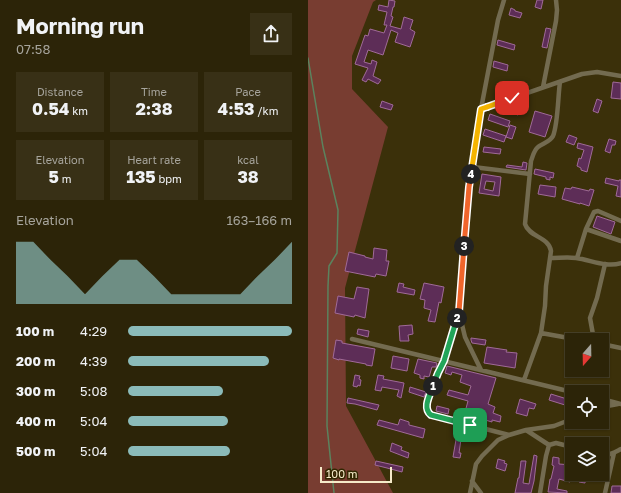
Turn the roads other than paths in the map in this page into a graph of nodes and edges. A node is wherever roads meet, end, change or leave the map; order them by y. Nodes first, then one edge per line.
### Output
1 (504, 0) edge
2 (556, 0) edge
3 (621, 76) edge
4 (560, 82) junction
5 (543, 88) junction
6 (481, 109) junction
7 (472, 167) junction
8 (530, 174) junction
9 (621, 221) edge
10 (586, 229) junction
11 (621, 241) edge
12 (550, 258) junction
13 (577, 258) junction
14 (621, 263) edge
15 (605, 264) junction
16 (459, 312) junction
17 (541, 333) junction
18 (593, 333) edge
19 (565, 337) edge
20 (352, 339) dead end
21 (609, 345) edge
22 (621, 348) edge
23 (444, 361) junction
24 (481, 370) junction
25 (524, 380) junction
26 (565, 390) edge
27 (609, 401) edge
28 (621, 404) edge
29 (609, 406) edge
30 (565, 422) edge
31 (526, 430) junction
32 (509, 435) junction
33 (549, 445) junction
34 (565, 445) edge
35 (621, 449) edge
36 (614, 453) junction
37 (609, 454) edge
38 (472, 481) junction
39 (470, 493) edge
40 (481, 493) edge
41 (540, 493) edge
42 (605, 493) edge

1 - 6 street
2 - 5 street
3 - 4 street
4 - 5 street
4 - 8 street
5 - 6 street
6 - 7 street
7 - 8 street
7 - 16 street
8 - 12 street
9 - 10 street
10 - 11 street
10 - 13 street
12 - 13 street
12 - 17 street
13 - 15 street
14 - 15 street
15 - 18 street
16 - 23 street
16 - 24 street
17 - 19 street
17 - 25 street
20 - 23 street
21 - 22 street
23 - 24 street
23 - 32 street
24 - 25 street
25 - 26 street
27 - 28 street
28 - 29 street
30 - 31 street
31 - 32 street
31 - 33 street
32 - 38 street
33 - 34 street
33 - 41 street
35 - 36 street
36 - 37 street
36 - 42 street
38 - 39 street
38 - 40 street

